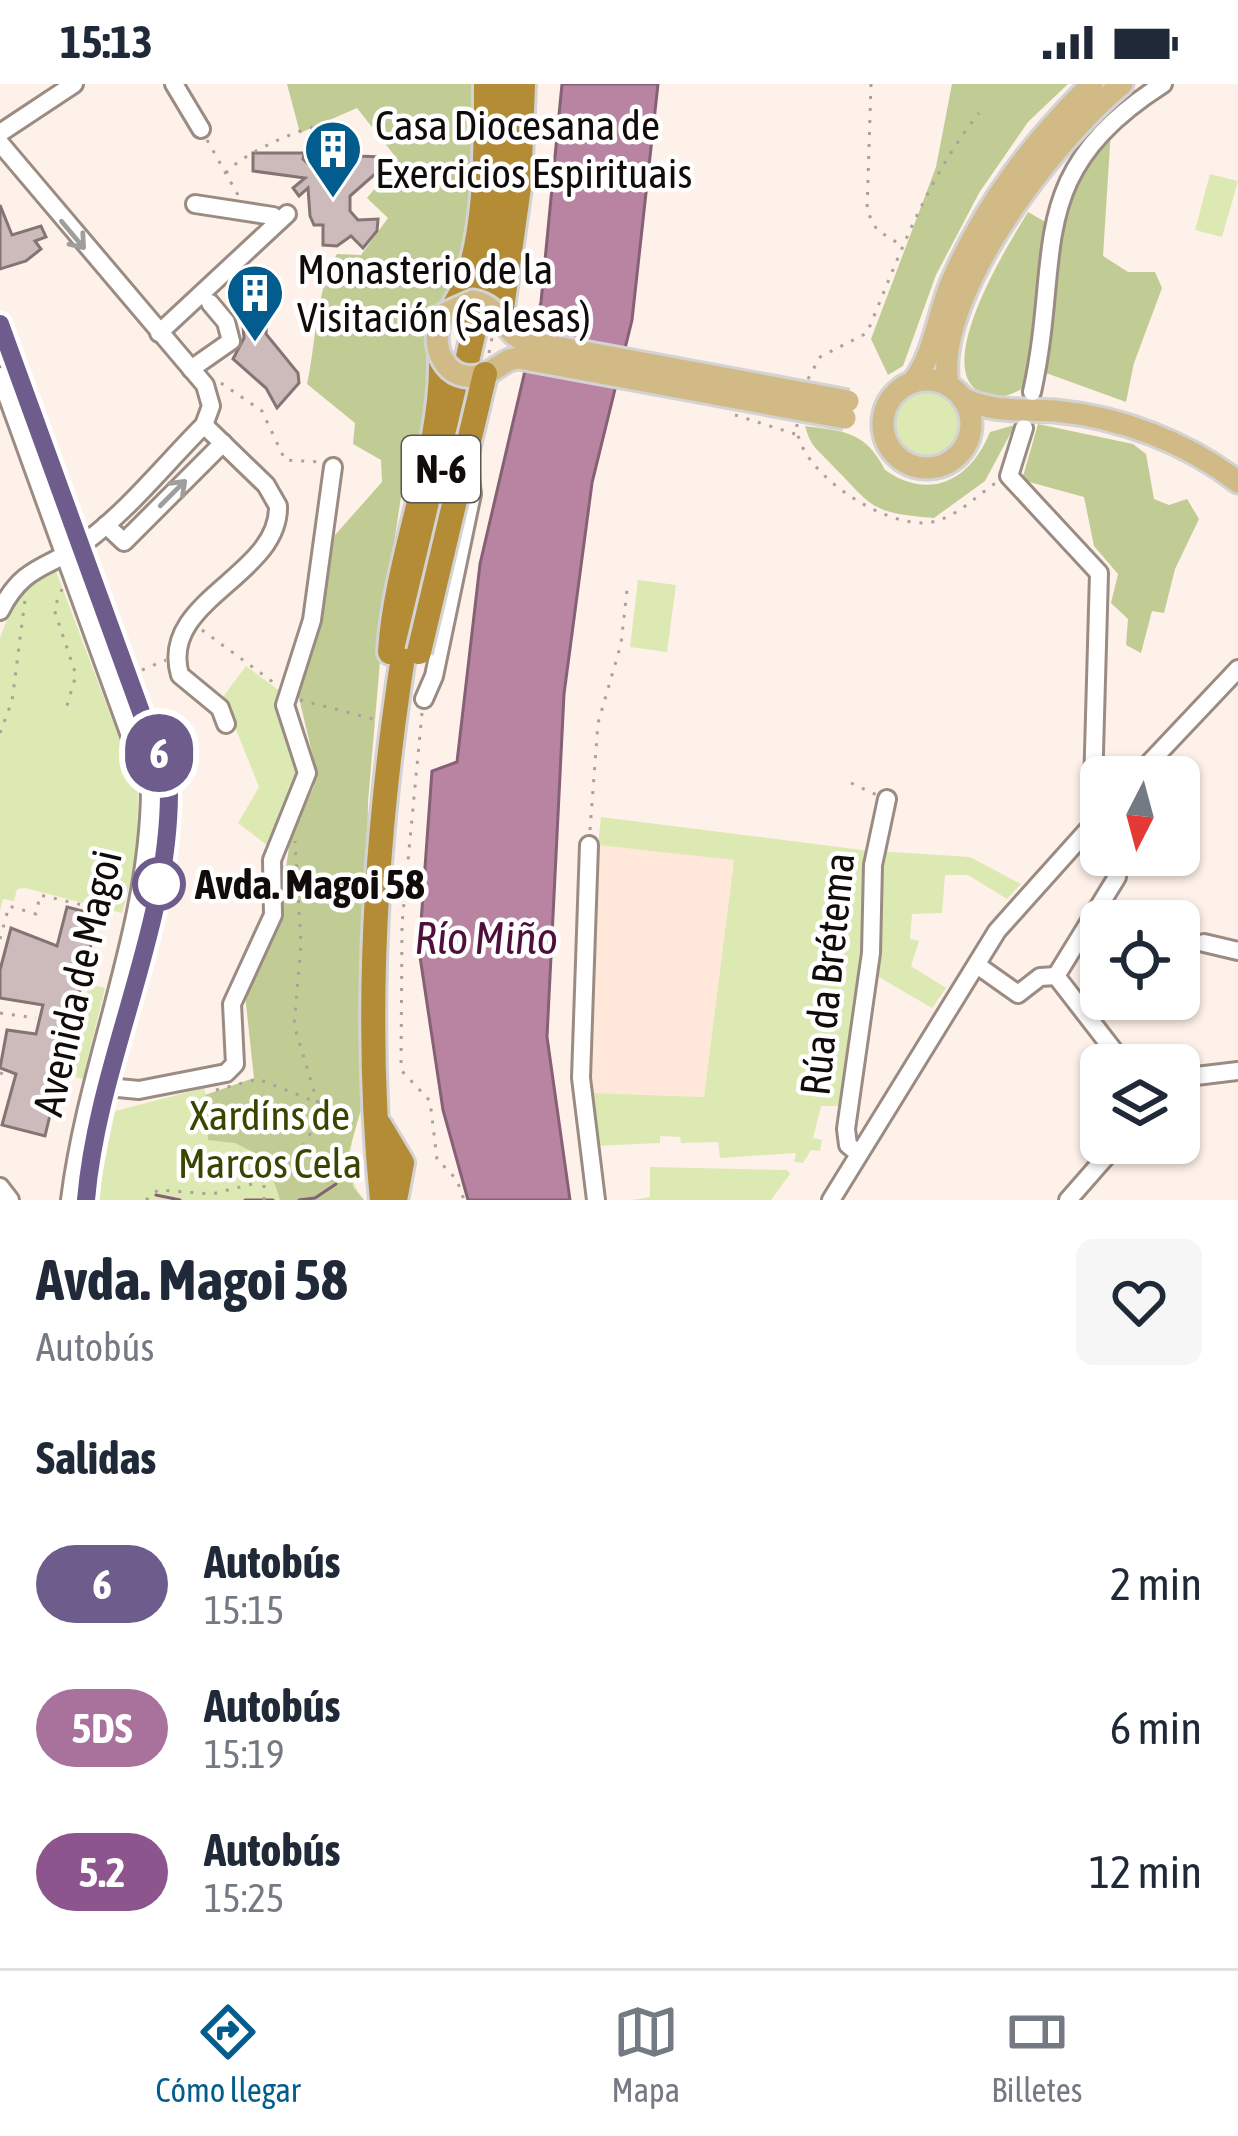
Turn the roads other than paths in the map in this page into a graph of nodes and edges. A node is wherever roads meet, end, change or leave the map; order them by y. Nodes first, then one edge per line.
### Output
1 (174, 84) edge
2 (486, 84) edge
3 (503, 84) edge
4 (523, 84) edge
5 (1092, 84) edge
6 (1122, 84) edge
7 (1163, 84) edge
8 (67, 86) edge
9 (201, 129) road end
10 (0, 133) edge
11 (0, 143) edge
12 (195, 204) dead end
13 (210, 303) dead end
14 (454, 306) junction
15 (501, 323) junction
16 (0, 324) edge
17 (159, 333) junction
18 (441, 360) junction
19 (491, 364) junction
20 (191, 369) junction
21 (0, 376) edge
22 (914, 382) junction
23 (955, 392) junction
24 (1032, 392) dead end
25 (891, 398) junction
26 (846, 409) junction
27 (1005, 410) junction
28 (204, 425) junction
29 (1024, 428) dead end
30 (970, 431) junction
31 (884, 433) junction
32 (223, 443) junction
33 (333, 467) road end
34 (441, 467) junction
35 (1238, 482) edge
36 (106, 524) junction
37 (73, 549) junction
38 (0, 611) edge
39 (1238, 669) edge
40 (424, 699) road end
41 (226, 724) dead end
42 (1094, 756) edge
43 (1156, 756) edge
44 (887, 799) road end
45 (1080, 840) edge
46 (589, 845) road end
47 (381, 855) junction
48 (1117, 876) edge
49 (1204, 943) dead end
50 (377, 946) junction
51 (1238, 951) edge
52 (977, 965) junction
53 (1056, 976) junction
54 (1109, 1044) edge
55 (1238, 1071) edge
56 (1200, 1076) edge
57 (108, 1087) junction
58 (376, 1118) junction
59 (858, 1153) junction
60 (1100, 1164) edge
61 (0, 1187) edge
62 (10, 1200) edge
63 (70, 1200) edge
64 (86, 1200) edge
65 (382, 1200) edge
66 (395, 1200) edge
67 (596, 1200) edge
68 (831, 1200) edge
69 (1068, 1200) edge

1 - 9 street
2 - 14 highway
3 - 34 highway, N-6
4 - 15 highway
5 - 22 main road
6 - 23 main road
7 - 24 street
8 - 10 street
11 -> 17 street
12 - 17 street
13 - 20 street
14 - 15 main road, bridge
14 - 18 main road, bridge
15 - 19 main road, bridge
15 - 26 main road, bridge
16 - 37 street, Avenida de Magoi
17 - 20 street
18 - 19 main road, bridge
18 - 50 highway
19 - 26 main road, bridge
19 - 47 highway, bridge
20 - 28 street
21 - 37 street, Avenida de Magoi
22 - 23 main road
22 - 25 main road
23 - 27 main road
23 - 30 main road
25 - 26 main road
25 - 31 main road
26 - 31 main road
27 - 30 main road
27 - 35 main road
28 - 32 street
28 - 36 street
29 - 42 street
30 - 31 main road
36 -> 32 street
32 - 41 street
33 - 57 street
34 - 40 street
34 - 47 highway, N-6
36 - 37 street
37 - 38 street
37 - 57 street, Avenida de Magoi
37 - 63 street, Avenida de Magoi
39 - 43 street
44 - 59 street, Rúa da Brétema
45 - 52 street
46 - 67 street
47 - 50 highway, N-6
48 - 53 street
49 - 51 street
50 - 58 highway, N-6
52 - 53 street
52 - 59 street
53 - 54 street
55 - 56 street
57 - 64 street, Avenida de Magoi
58 - 65 highway, N-6
58 - 66 highway
59 - 68 street
60 - 69 street
61 - 62 street

